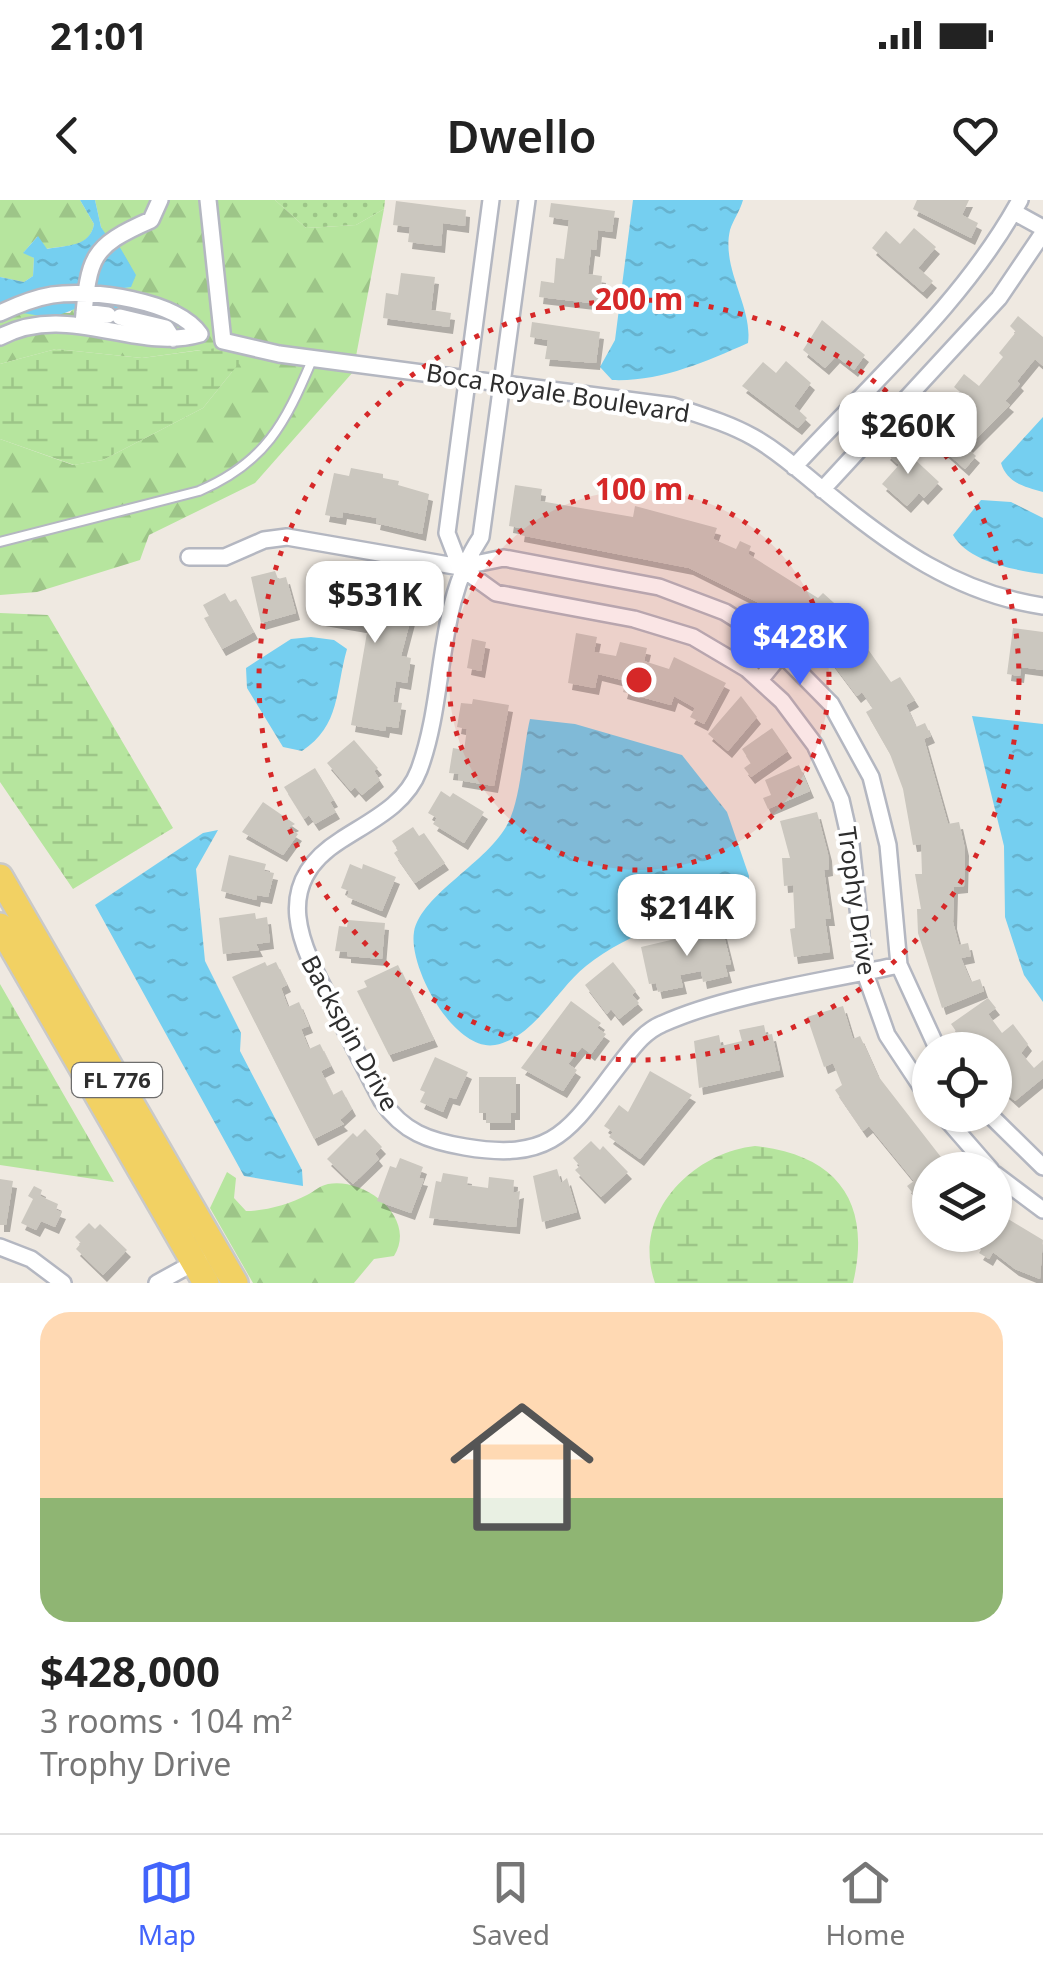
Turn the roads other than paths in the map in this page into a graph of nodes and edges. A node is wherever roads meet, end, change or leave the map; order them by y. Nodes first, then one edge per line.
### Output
1 (160, 200) edge
2 (208, 200) edge
3 (491, 200) edge
4 (527, 200) edge
5 (1017, 206) edge
6 (1043, 230) edge
7 (85, 294) junction
8 (0, 313) edge
9 (151, 314) junction
10 (83, 318) junction
11 (200, 334) junction
12 (0, 338) edge
13 (174, 339) junction
14 (223, 342) junction
15 (314, 358) junction
16 (467, 378) junction
17 (502, 383) junction
18 (794, 466) junction
19 (822, 490) junction
20 (0, 542) edge
21 (189, 557) dead end
22 (460, 567) junction
23 (1043, 606) edge
24 (783, 652) junction
25 (760, 680) junction
26 (0, 878) edge
27 (0, 926) edge
28 (898, 965) junction
29 (865, 972) junction
30 (930, 1032) edge
31 (912, 1073) edge
32 (957, 1132) edge
33 (1008, 1132) edge
34 (975, 1152) edge
35 (1043, 1166) edge
36 (1012, 1186) edge
37 (1043, 1210) edge
38 (0, 1247) edge
39 (215, 1272) edge
40 (63, 1283) edge
41 (156, 1283) edge

1 - 7 street
2 - 14 street
3 - 16 street
4 - 17 street, Backspin Drive
5 - 6 street
5 - 18 street
6 - 19 street
7 - 8 street
7 - 9 street
7 - 10 street
9 - 10 street
9 - 11 street, Boca Royale Boulevard
9 - 13 street
10 - 12 street
10 - 13 street
11 - 13 street
11 - 14 street, Boca Royale Boulevard
14 - 15 street, Boca Royale Boulevard
15 - 16 street, Boca Royale Boulevard
15 - 20 lane
16 - 17 street, Boca Royale Boulevard
16 - 22 street
17 - 18 street, Boca Royale Boulevard
17 - 22 street, Backspin Drive
18 - 19 street, Boca Royale Boulevard
19 - 23 street, Boca Royale Boulevard
21 - 22 street, Trophy Drive
22 - 24 street, Trophy Drive
22 - 25 street, Trophy Drive
22 - 29 street, Backspin Drive
24 - 25 street
24 - 28 street, Trophy Drive
25 - 29 street, Trophy Drive
26 - 39 main road, FL 776
27 - 39 main road, FL 776
28 - 29 street, Backspin Drive
28 - 30 street, Trophy Drive
29 - 31 street, Trophy Drive
32 - 34 street
33 - 35 street
36 - 37 street
38 - 40 street
39 - 41 street

